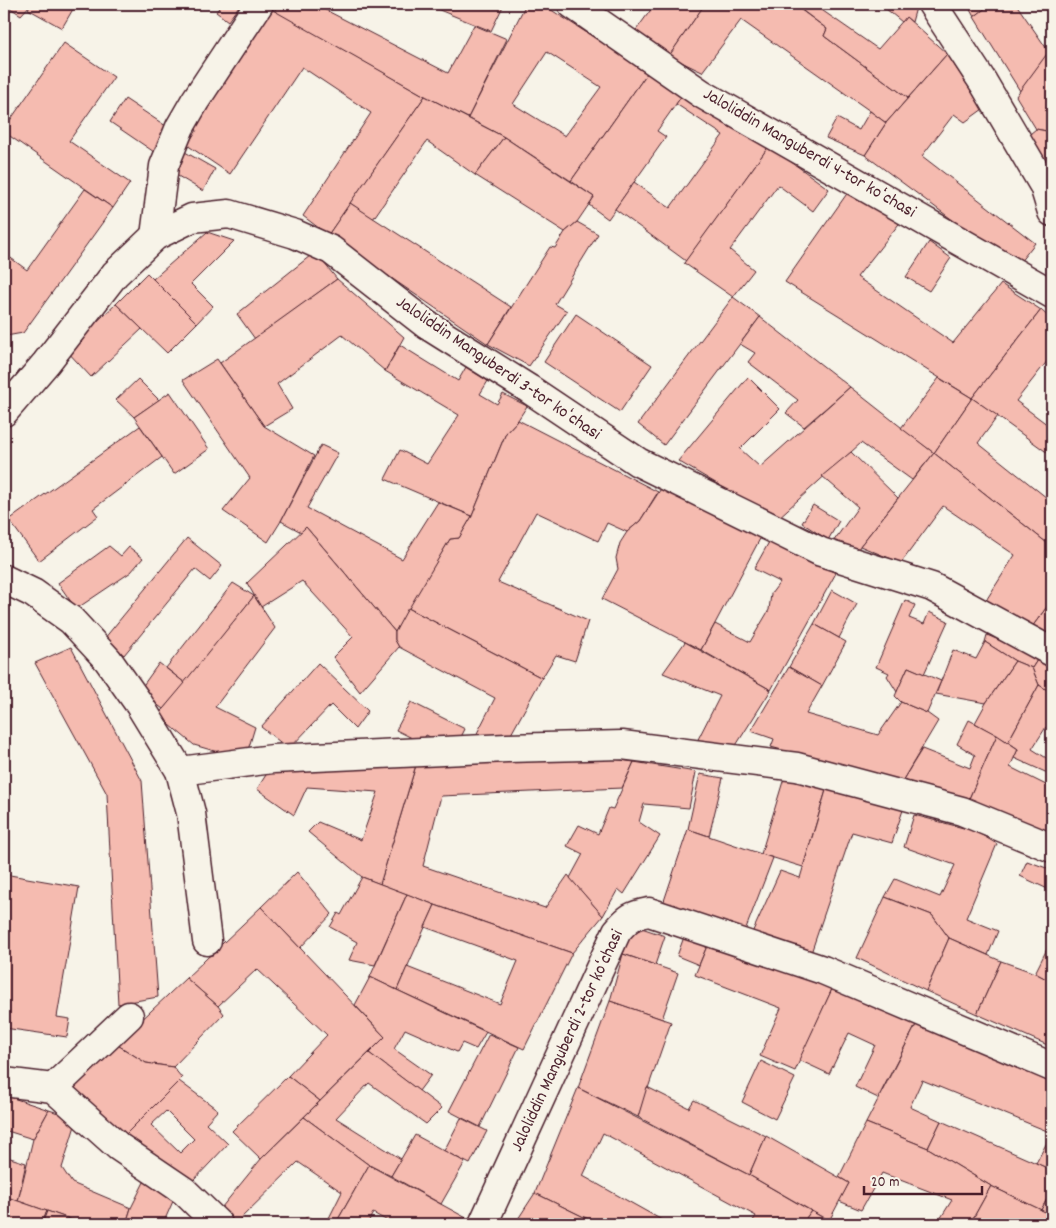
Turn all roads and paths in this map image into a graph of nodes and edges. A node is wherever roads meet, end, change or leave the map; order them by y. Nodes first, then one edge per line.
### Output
1 (259, 4) edge
2 (572, 4) edge
3 (932, 4) edge
4 (1052, 212) edge
5 (155, 236) junction
6 (1051, 290) edge
7 (4, 412) edge
8 (4, 579) edge
9 (1052, 652) edge
10 (180, 771) junction
11 (1052, 848) edge
12 (207, 941) dead end
13 (129, 1016) dead end
14 (1052, 1067) edge
15 (4, 1082) edge
16 (53, 1088) junction
17 (218, 1224) edge
18 (483, 1224) edge

1 - 5 street
2 - 6 street, Jaloliddin Manguberdi 4-tor koʻchasi
3 - 4 street
5 - 7 street, Jaloliddin Manguberdi 3-tor koʻchasi
5 - 9 street, Jaloliddin Manguberdi 3-tor koʻchasi
8 - 10 street
10 - 11 street
10 - 12 street
13 - 16 street
14 - 18 street, Jaloliddin Manguberdi 2-tor koʻchasi
15 - 16 street
16 - 17 street

